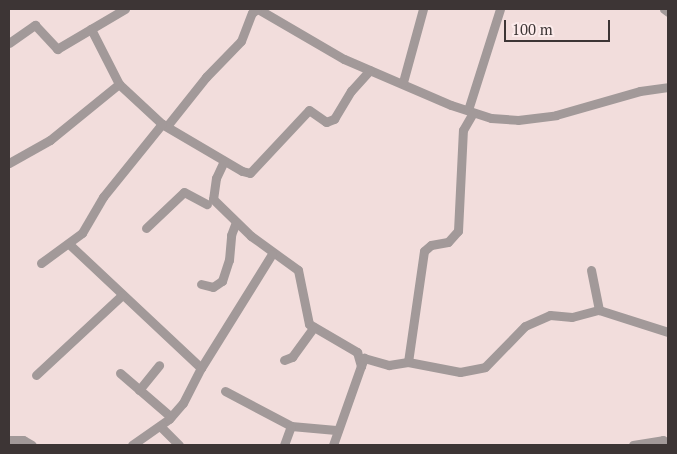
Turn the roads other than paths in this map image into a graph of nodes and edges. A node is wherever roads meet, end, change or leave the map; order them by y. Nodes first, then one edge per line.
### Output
1 (125, 9) edge
2 (258, 9) edge
3 (423, 9) edge
4 (500, 9) edge
5 (91, 29) junction
6 (9, 44) edge
7 (370, 70) junction
8 (403, 82) junction
9 (120, 84) junction
10 (668, 88) edge
11 (471, 112) junction
12 (165, 125) junction
13 (224, 161) junction
14 (9, 163) edge
15 (207, 204) dead end
16 (236, 222) junction
17 (146, 228) dead end
18 (69, 244) junction
19 (272, 254) junction
20 (41, 263) dead end
21 (591, 270) dead end
22 (201, 284) dead end
23 (122, 295) junction
24 (599, 310) junction
25 (314, 327) junction
26 (668, 332) edge
27 (284, 360) dead end
28 (408, 362) junction
29 (160, 365) dead end
30 (361, 366) junction
31 (201, 368) junction
32 (120, 373) dead end
33 (36, 376) dead end
34 (139, 390) junction
35 (225, 391) dead end
36 (171, 417) junction
37 (160, 426) junction
38 (291, 426) junction
39 (336, 430) junction
40 (9, 440) edge
41 (32, 445) edge
42 (132, 445) edge
43 (179, 445) edge
44 (284, 445) edge
45 (333, 445) edge
46 (633, 445) edge
47 (663, 445) edge

1 - 5 street
2 - 7 street
2 - 12 street
3 - 8 street
4 - 11 street
5 - 6 street
5 - 9 street
7 - 8 street
7 - 13 street
8 - 11 street
9 - 12 street
9 - 14 street
10 - 11 street
11 - 28 street
12 - 13 street
12 - 18 street
13 - 16 street
15 - 17 street
16 - 19 street
16 - 22 street
18 - 20 street
18 - 23 street
19 - 25 street
19 - 31 street
21 - 24 street
23 - 31 street
23 - 33 street
24 - 26 street
24 - 28 street
25 - 27 street
25 - 30 street
28 - 30 street
29 - 34 street
30 - 39 street
31 - 36 street
32 - 34 street
34 - 36 street
35 - 38 street
36 - 37 street
37 - 42 street
37 - 43 street
38 - 39 street
38 - 44 street
39 - 45 street
40 - 41 street
46 - 47 street

